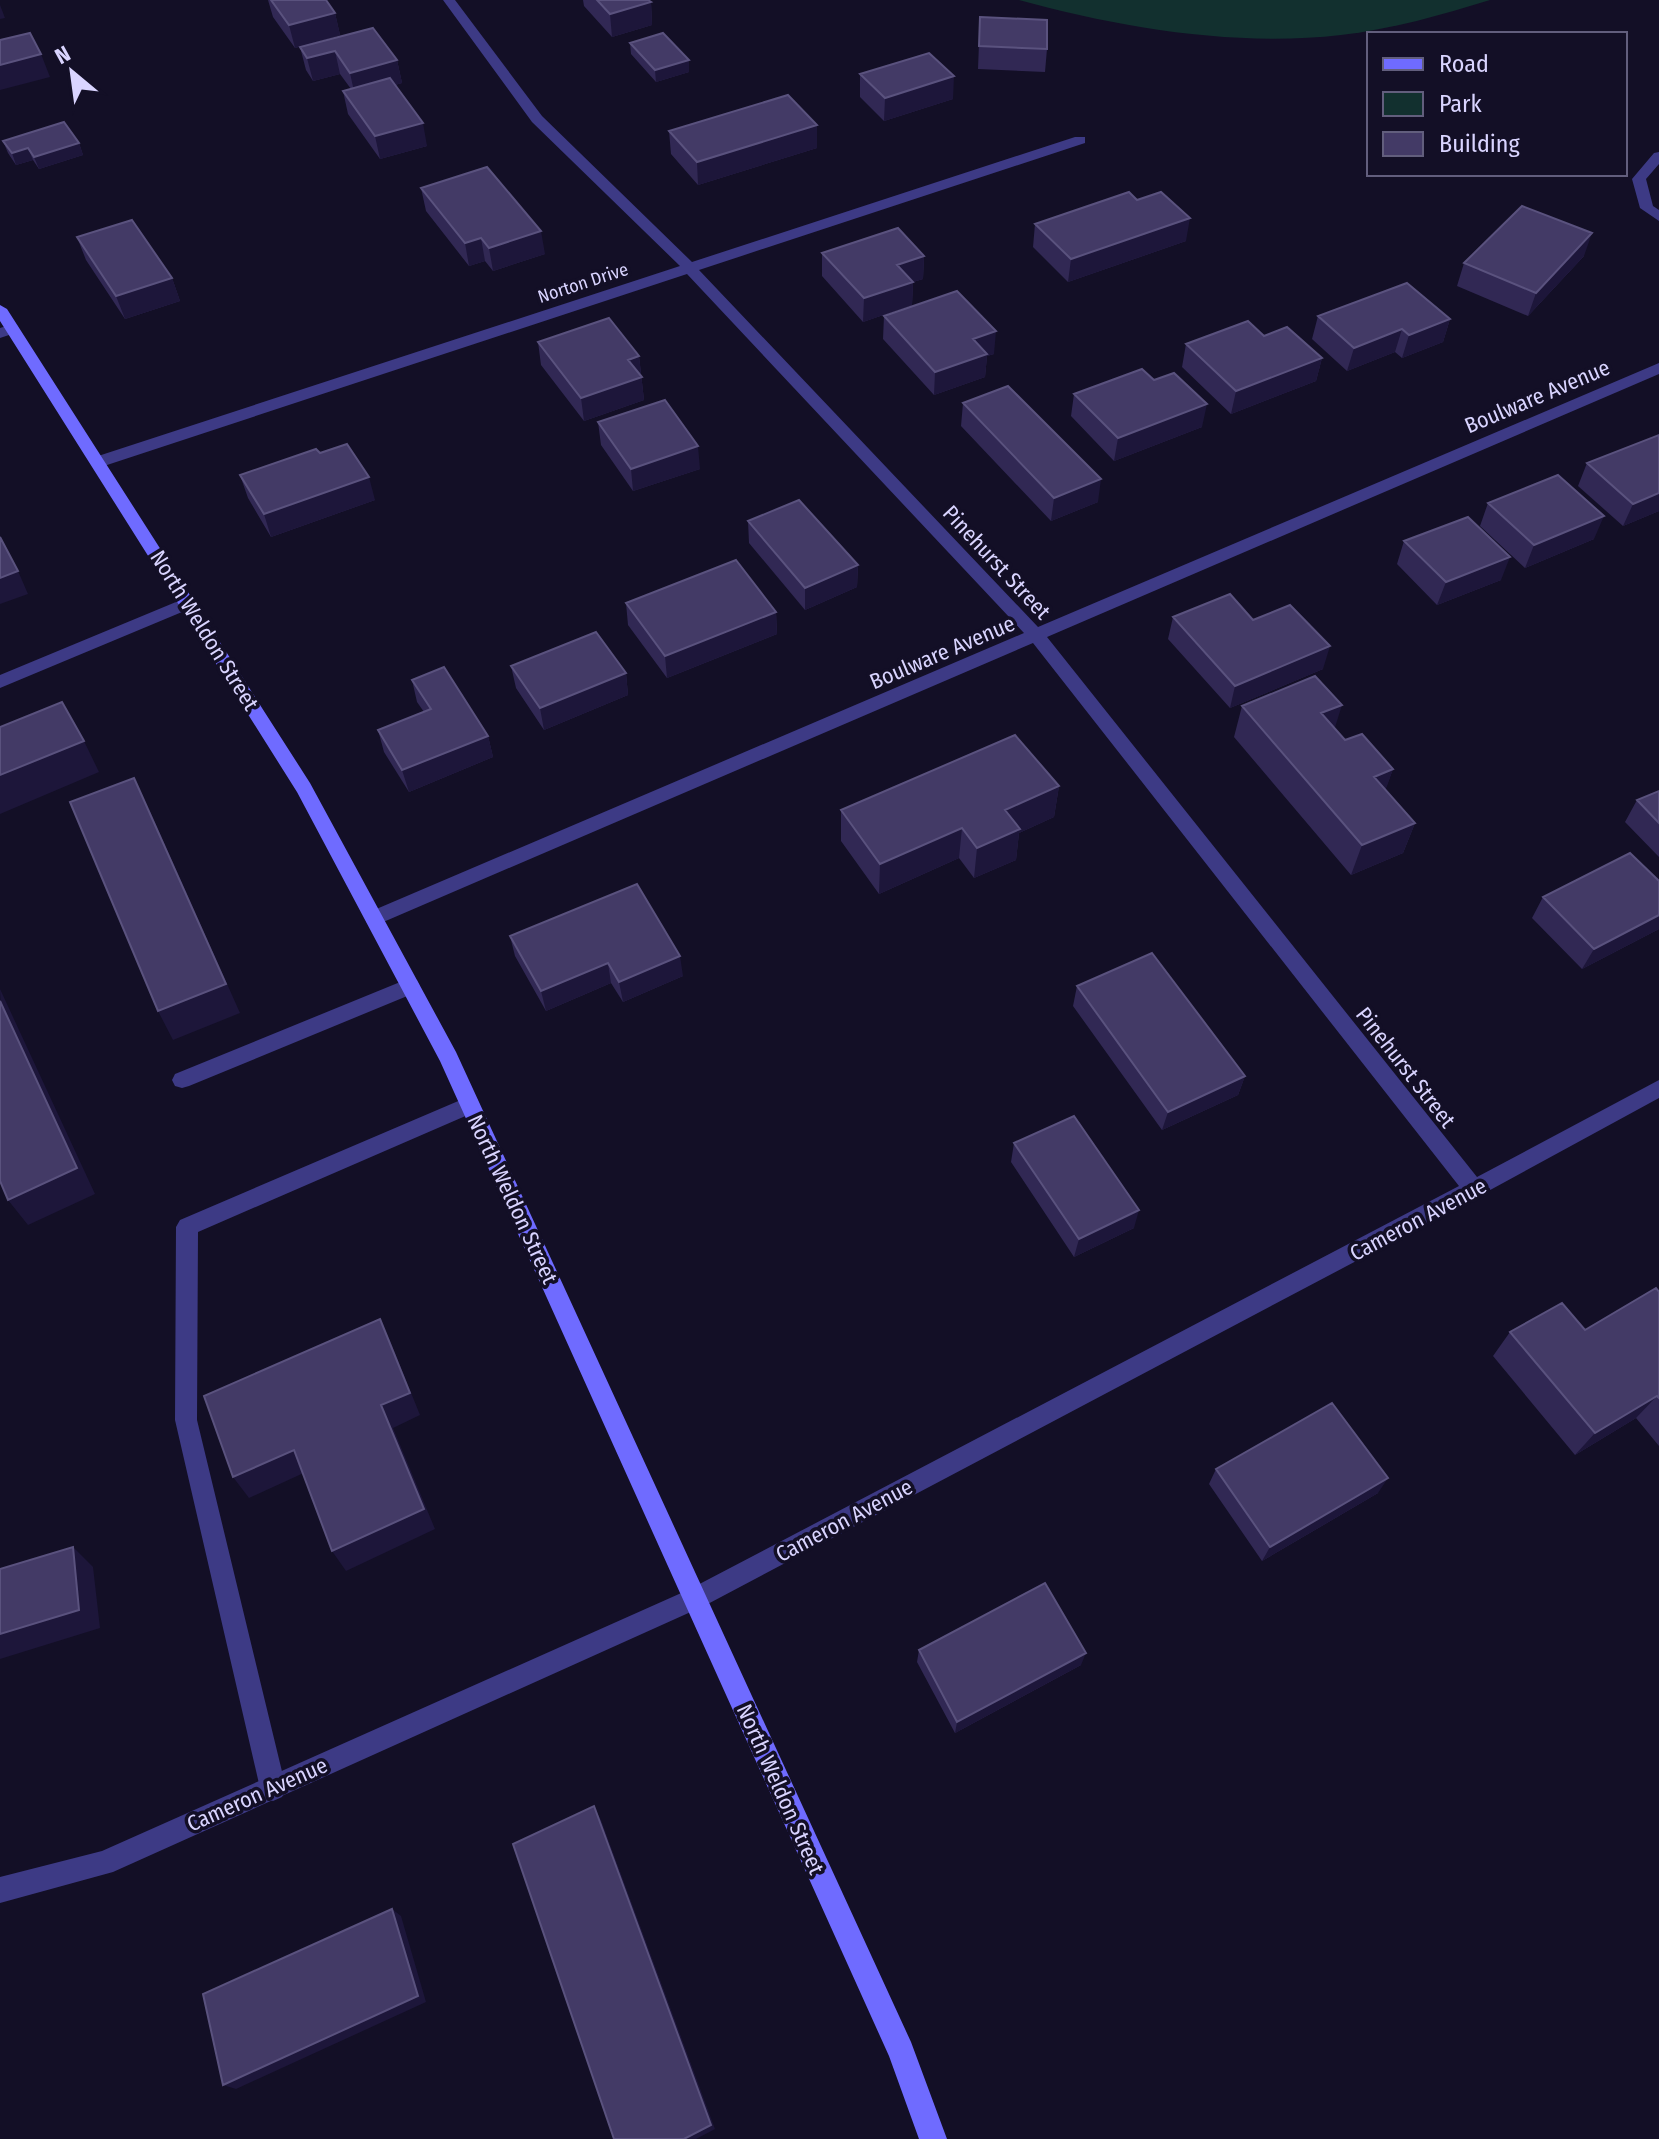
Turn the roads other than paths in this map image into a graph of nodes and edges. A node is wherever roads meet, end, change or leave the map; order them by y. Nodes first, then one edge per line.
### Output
1 (449, 0) edge
2 (1080, 140) dead end
3 (1659, 156) edge
4 (1659, 217) edge
5 (689, 267) junction
6 (0, 309) edge
7 (6, 331) edge
8 (1659, 368) edge
9 (98, 462) junction
10 (188, 603) junction
11 (1036, 635) junction
12 (0, 682) edge
13 (374, 918) junction
14 (410, 986) junction
15 (182, 1080) dead end
16 (1659, 1088) edge
17 (470, 1105) junction
18 (1474, 1189) junction
19 (696, 1598) junction
20 (273, 1788) junction
21 (0, 1890) edge
22 (933, 2139) edge

1 - 5 street, Pinehurst Street
2 - 5 street, Norton Drive
3 - 4 street
5 - 9 street, Norton Drive
5 - 11 street, Pinehurst Street
6 - 7 street, North Weldon Street
7 - 9 street, North Weldon Street
8 - 11 street, Boulware Avenue
9 - 10 street, North Weldon Street
10 - 12 street
10 - 13 street, North Weldon Street
11 - 13 street, Boulware Avenue
11 - 18 street, Pinehurst Street
13 - 14 street, North Weldon Street
14 - 15 street
14 - 17 street, North Weldon Street
16 - 18 street, Cameron Avenue
17 - 19 street, North Weldon Street
17 - 20 street
18 - 19 street, Cameron Avenue
19 - 20 street, Cameron Avenue
19 - 22 street, North Weldon Street
20 - 21 street, Cameron Avenue

